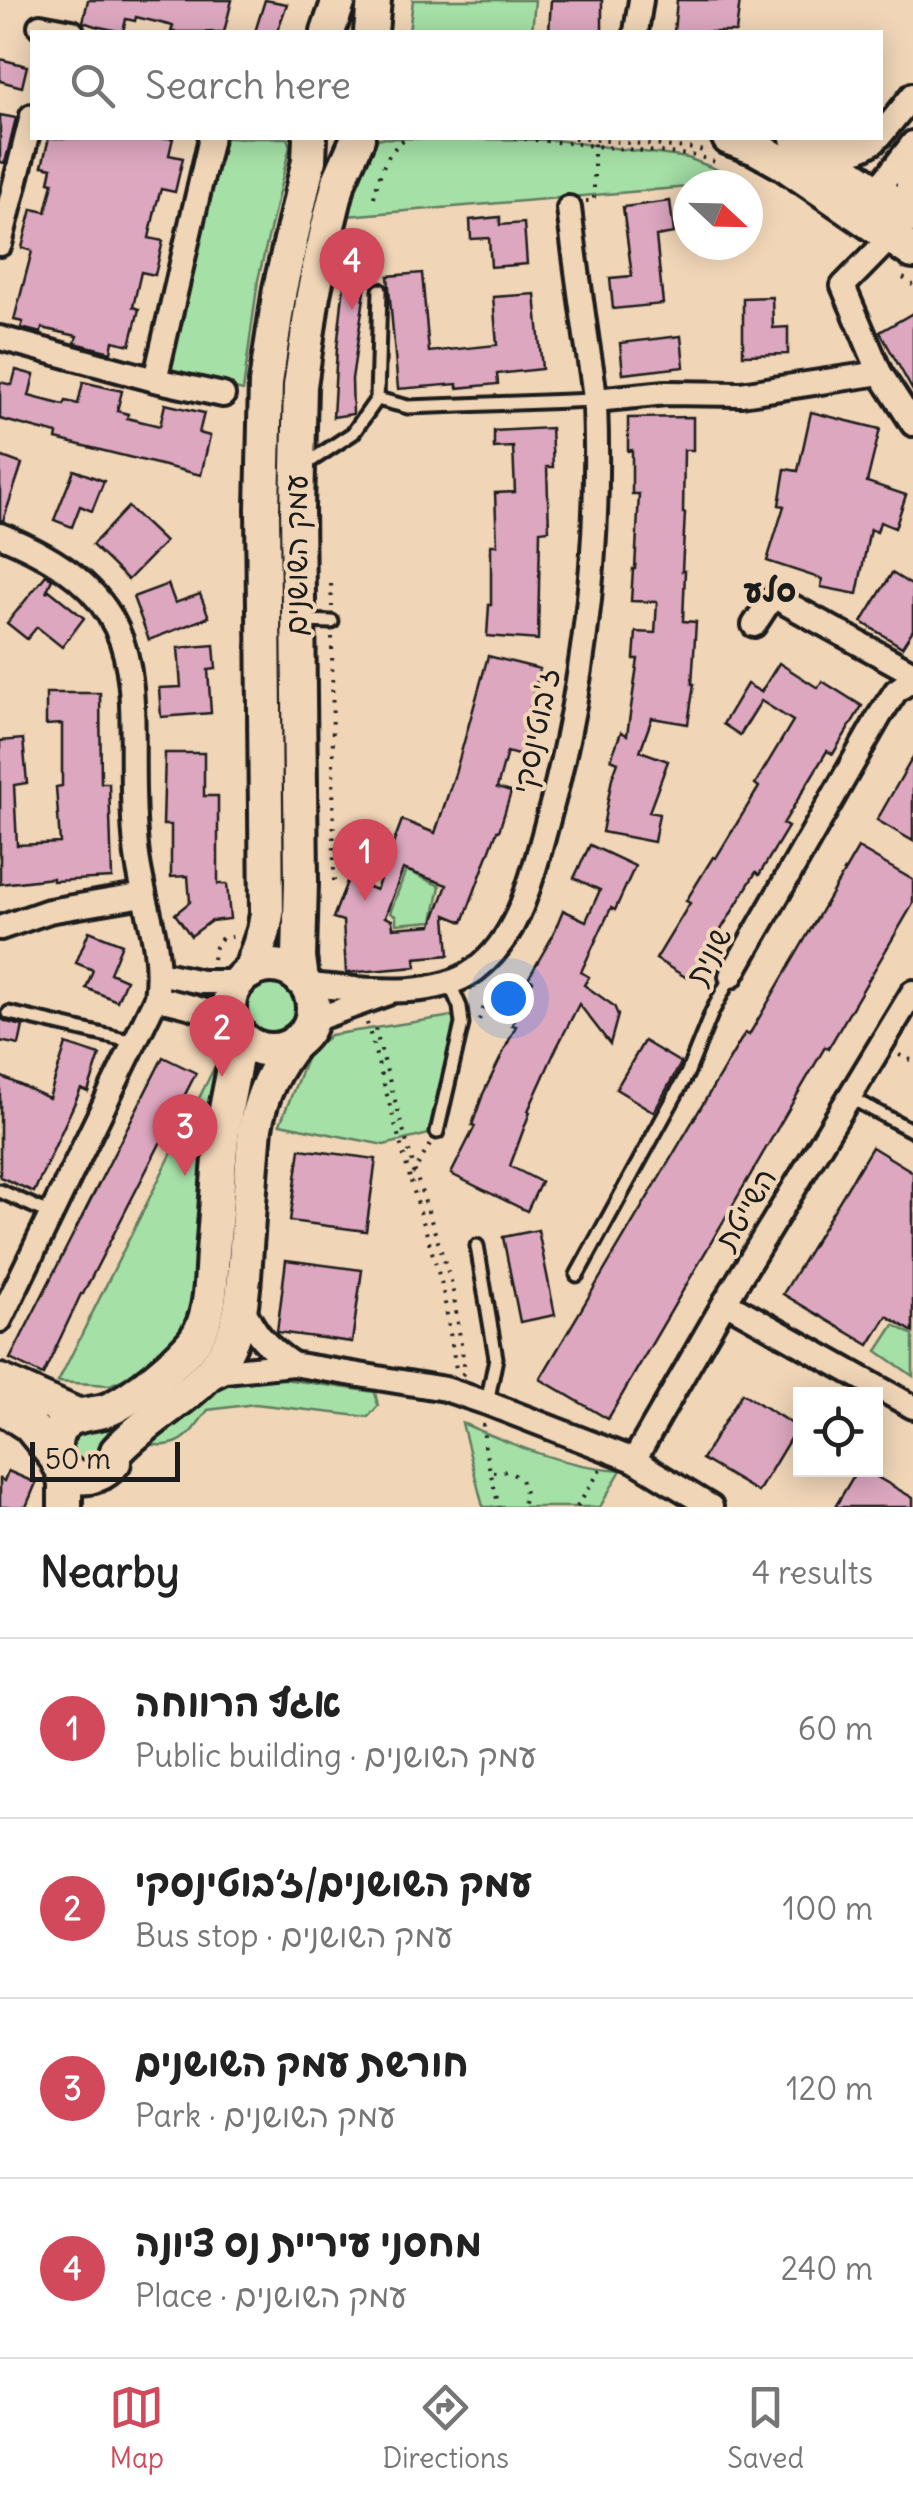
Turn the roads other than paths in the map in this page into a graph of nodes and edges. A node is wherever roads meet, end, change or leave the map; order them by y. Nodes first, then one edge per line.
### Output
1 (338, 0) edge
2 (374, 0) edge
3 (640, 0) edge
4 (329, 30) edge
5 (371, 30) edge
6 (636, 30) edge
7 (913, 95) edge
8 (30, 124) edge
9 (886, 134) edge
10 (211, 140) edge
11 (310, 140) edge
12 (356, 140) edge
13 (801, 140) edge
14 (805, 140) edge
15 (870, 140) edge
16 (723, 153) edge
17 (913, 167) edge
18 (913, 190) edge
19 (858, 191) junction
20 (575, 205) road end
21 (893, 242) edge
22 (0, 244) edge
23 (380, 290) dead end
24 (0, 338) edge
25 (880, 373) junction
26 (155, 380) junction
27 (223, 395) dead end
28 (377, 399) junction
29 (594, 400) junction
30 (913, 424) edge
31 (297, 470) junction
32 (0, 536) edge
33 (298, 621) junction
34 (332, 622) road end
35 (754, 625) dead end
36 (913, 676) edge
37 (144, 895) junction
38 (0, 928) edge
39 (160, 973) junction
40 (731, 976) joint
41 (233, 979) junction
42 (304, 982) junction
43 (450, 984) junction
44 (394, 991) junction
45 (913, 992) edge
46 (156, 998) junction
47 (10, 1013) dead end
48 (235, 1029) junction
49 (304, 1031) junction
50 (134, 1042) junction
51 (849, 1097) junction
52 (913, 1131) edge
53 (437, 1132) road end
54 (0, 1191) edge
55 (51, 1214) junction
56 (477, 1246) dead end
57 (577, 1274) dead end
58 (726, 1302) junction
59 (241, 1304) junction
60 (0, 1320) edge
61 (292, 1364) junction
62 (0, 1380) edge
63 (194, 1386) junction
64 (0, 1406) edge
65 (913, 1408) edge
66 (485, 1414) junction
67 (84, 1416) junction
68 (115, 1456) junction
69 (634, 1460) junction
70 (59, 1463) junction
71 (65, 1507) edge
72 (98, 1507) edge
73 (711, 1507) edge

1 - 4 street
2 - 5 street
3 - 6 street
7 - 9 street
8 - 22 street
9 - 19 street
9 - 19 street
10 - 26 street
11 - 41 street, עמק השושנים
12 - 31 street, עמק השושנים
13 - 19 street
14 - 15 street
16 - 19 street
17 - 18 street
19 - 21 street
20 - 29 street, ז'בוטינסקי
21 - 25 street
23 - 28 lane
24 - 26 street
25 - 29 street
25 - 30 street
26 - 27 street
28 - 29 lane
28 - 31 lane
29 - 43 street, ז'בוטינסקי
31 - 33 street, עמק השושנים
32 - 37 street
33 - 34 lane
33 - 42 street, עמק השושנים
35 - 36 street
36 - 40 street, שונית
37 - 38 street
37 - 39 street
39 - 41 street
39 - 46 street
40 - 57 lane, שונית
41 - 42 street
41 - 48 street
42 - 44 street, ז'בוטינסקי
42 - 49 street
43 - 44 street, ז'בוטינסקי
43 - 53 lane
44 - 49 street, ז'בוטינסקי
45 - 51 street, השייטת
46 - 48 street
46 - 50 street
47 - 50 lane
48 - 49 street
48 - 67 street
49 - 59 street
50 - 55 street
51 - 52 lane
51 - 58 street, השייטת
54 - 55 lane
55 - 60 street
56 - 66 lane
58 - 65 street
58 - 69 street, השייטת
59 - 61 street
59 - 63 street
61 - 63 street
61 - 66 street
62 - 67 street
63 - 68 street
64 - 70 street
66 - 69 street
67 - 68 street
67 - 70 street
68 - 70 street
68 - 72 street
69 - 73 street
70 - 71 street

